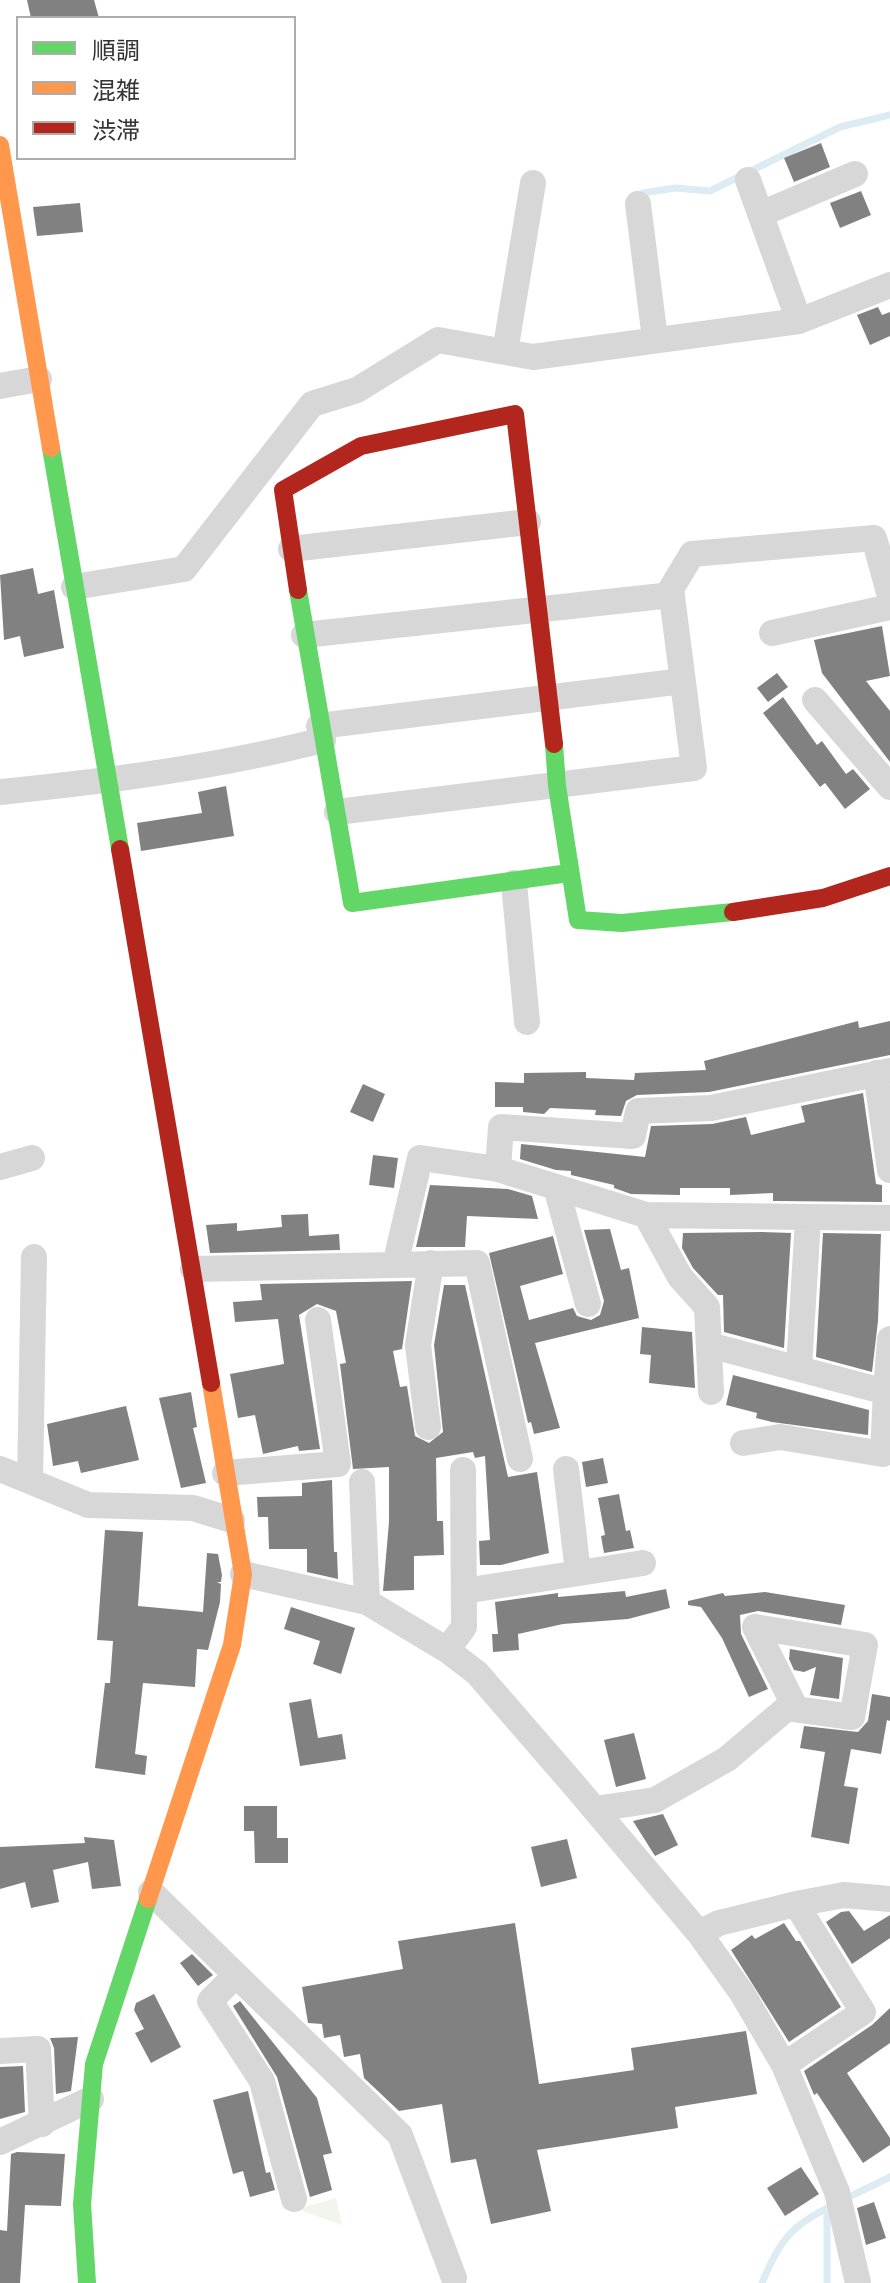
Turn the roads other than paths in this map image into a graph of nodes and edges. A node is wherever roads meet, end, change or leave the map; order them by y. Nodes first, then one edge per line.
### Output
1 (0, 145) edge
2 (855, 174) dead end
3 (748, 180) dead end
4 (533, 183) dead end
5 (638, 204) dead end
6 (761, 214) junction
7 (890, 285) edge
8 (799, 321) junction
9 (655, 339) junction
10 (505, 352) junction
11 (39, 379) junction
12 (0, 386) edge
13 (528, 522) junction
14 (291, 549) junction
15 (74, 587) junction
16 (672, 595) junction
17 (890, 596) edge
18 (890, 607) edge
19 (539, 609) junction
20 (772, 633) dead end
21 (304, 635) junction
22 (683, 681) junction
23 (551, 698) junction
24 (815, 700) dead end
25 (321, 733) junction
26 (108, 781) junction
27 (557, 786) junction
28 (890, 787) edge
29 (0, 792) edge
30 (337, 812) junction
31 (569, 873) junction
32 (890, 876) edge
33 (514, 883) junction
34 (527, 1022) dead end
35 (883, 1072) edge
36 (32, 1158) dead end
37 (0, 1167) edge
38 (498, 1169) junction
39 (890, 1170) edge
40 (556, 1187) junction
41 (646, 1215) junction
42 (890, 1218) edge
43 (808, 1219) junction
44 (34, 1257) dead end
45 (431, 1263) junction
46 (395, 1265) junction
47 (193, 1269) junction
48 (588, 1304) dead end
49 (318, 1320) dead end
50 (890, 1339) edge
51 (709, 1345) junction
52 (799, 1368) junction
53 (711, 1392) dead end
54 (886, 1392) junction
55 (428, 1427) dead end
56 (743, 1443) dead end
57 (520, 1459) dead end
58 (0, 1469) edge
59 (566, 1469) dead end
60 (463, 1470) dead end
61 (225, 1473) junction
62 (30, 1481) junction
63 (362, 1482) dead end
64 (232, 1520) junction
65 (643, 1563) dead end
66 (578, 1573) junction
67 (243, 1574) junction
68 (464, 1591) junction
69 (367, 1602) junction
70 (447, 1650) junction
71 (796, 1709) junction
72 (595, 1809) junction
73 (151, 1892) junction
74 (890, 1899) edge
75 (796, 1904) junction
76 (699, 1933) junction
77 (236, 1975) junction
78 (0, 2051) edge
79 (784, 2065) junction
80 (91, 2099) junction
81 (42, 2124) junction
82 (0, 2142) edge
83 (294, 2199) dead end
84 (454, 2278) dead end
85 (87, 2283) edge
86 (858, 2283) edge

1 - 11 street
2 - 6 street
3 - 6 street
4 - 10 street
5 - 9 street
6 - 8 street
7 - 8 street
8 - 9 street
9 - 10 street
10 - 15 street
11 - 12 street
11 - 15 street
13 - 14 street
13 - 14 street
13 - 19 street
14 - 21 street
15 - 26 street
16 - 17 street
16 - 19 street
16 - 22 street
18 - 20 street
19 - 21 street
19 - 23 street
21 - 25 street
22 - 23 street
22 - 27 street
23 - 25 street
23 - 27 street
24 - 28 street
25 - 26 street
25 - 30 street
26 - 29 street
26 - 47 street
27 - 30 street
27 - 31 street
30 - 33 street
31 - 32 street
31 - 33 street
33 - 34 street
35 - 38 street
35 - 39 street
36 - 37 street
38 - 40 street
38 - 46 street
40 - 41 street
40 - 48 street
41 - 43 street
41 - 51 street
42 - 43 street
43 - 52 street
44 - 62 street
45 - 46 street
45 - 55 street
45 - 57 street
46 - 47 street
47 - 61 street
49 - 61 street
50 - 54 street
51 - 52 street
51 - 53 street
52 - 54 street
54 - 56 street
58 - 62 street
59 - 66 street
60 - 68 street
61 - 64 street
62 - 64 street
63 - 69 street
64 - 67 street
65 - 66 street
66 - 68 street
67 - 69 street
67 - 73 street
68 - 70 street
69 - 70 street
70 - 72 street
71 - 71 street
71 - 72 street
72 - 76 street
73 - 77 street
73 - 80 street
74 - 75 street
75 - 76 street
75 - 79 street
76 - 79 street
77 - 83 street
77 - 84 street
78 - 81 street
79 - 86 street
80 - 81 street
80 - 85 street
81 - 82 street

